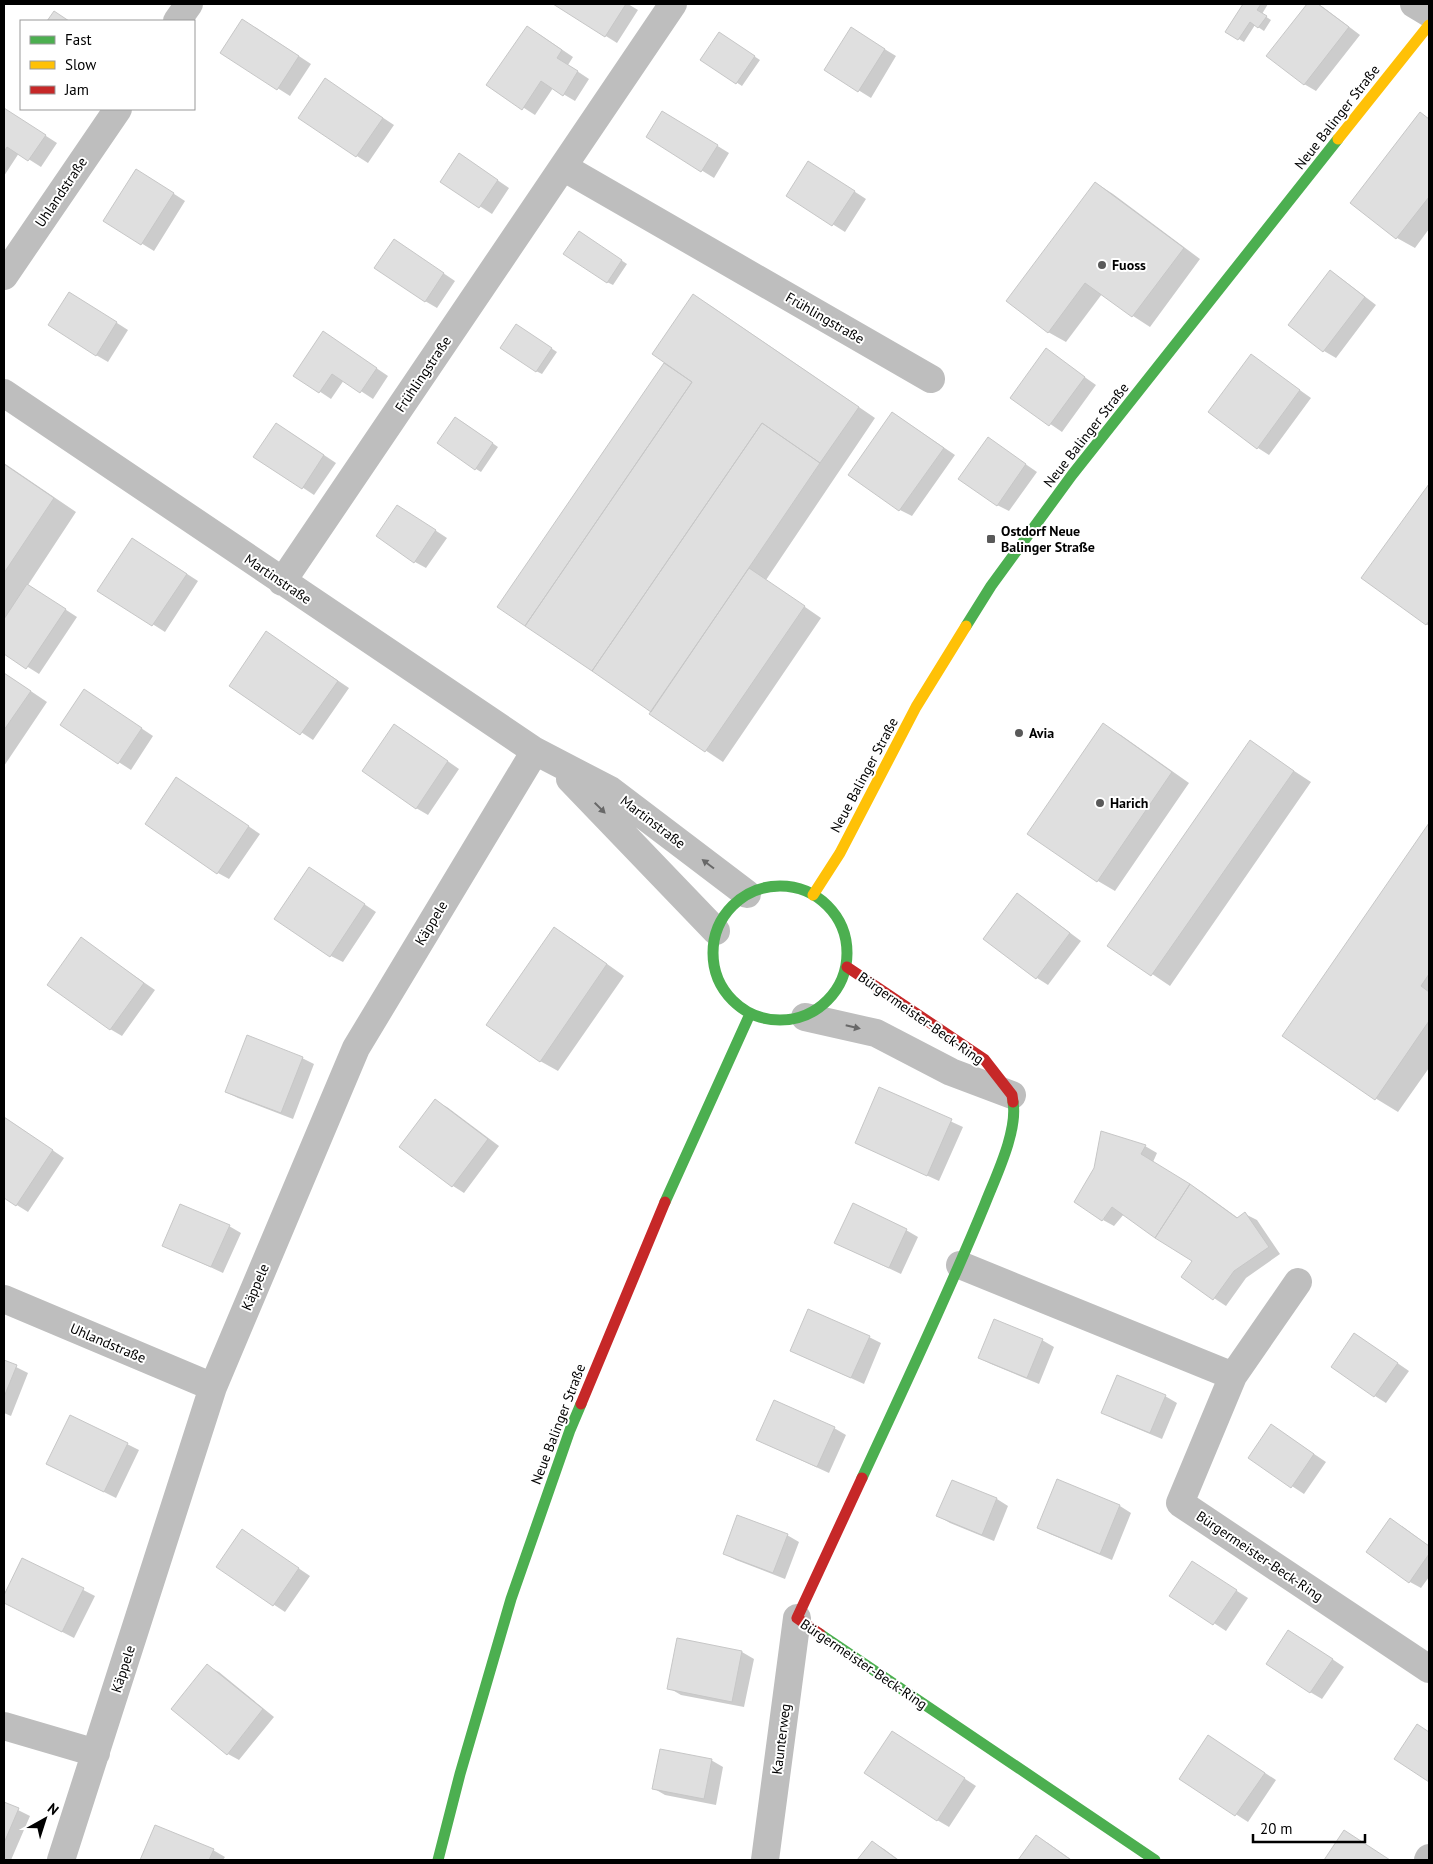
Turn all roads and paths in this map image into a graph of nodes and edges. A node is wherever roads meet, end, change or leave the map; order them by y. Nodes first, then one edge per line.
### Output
1 (189, 4) edge
2 (673, 4) edge
3 (1414, 4) edge
4 (1429, 13) edge
5 (179, 20) edge
6 (1429, 24) edge
7 (117, 110) edge
8 (563, 166) junction
9 (4, 276) edge
10 (931, 379) dead end
11 (4, 393) edge
12 (282, 582) junction
13 (544, 756) junction
14 (747, 894) junction
15 (813, 895) junction
16 (716, 931) junction
17 (847, 967) junction
18 (750, 1014) junction
19 (805, 1017) junction
20 (1012, 1095) junction
21 (960, 1265) junction
22 (1298, 1282) dead end
23 (4, 1299) edge
24 (1233, 1376) junction
25 (212, 1386) junction
26 (796, 1618) junction
27 (1429, 1668) edge
28 (4, 1726) edge
29 (96, 1753) junction
30 (61, 1860) edge
31 (438, 1860) edge
32 (765, 1860) edge
33 (1155, 1860) edge

1 - 5 street
2 - 8 street, Frühlingstraße
3 - 4 street
6 - 15 main road, Neue Balinger Straße
7 - 9 street, Uhlandstraße
8 - 10 street, Frühlingstraße
8 - 12 street, Frühlingstraße
11 - 12 street, Martinstraße
12 - 13 street, Martinstraße
14 -> 13 street, Martinstraße
13 -> 16 street, Martinstraße
13 - 25 street, Käppele
14 - 15 main road
14 - 16 main road
15 - 17 main road
16 - 18 main road
17 - 19 main road
17 - 20 main road, Bürgermeister-Beck-Ring
18 - 19 main road
18 - 31 main road, Neue Balinger Straße
19 -> 20 street, Bürgermeister-Beck-Ring
20 - 21 main road, Bürgermeister-Beck-Ring
21 - 24 street
21 - 26 main road, Bürgermeister-Beck-Ring
22 - 24 street, Bürgermeister-Beck-Ring
23 - 25 street, Uhlandstraße
24 - 27 street, Bürgermeister-Beck-Ring
25 - 29 street, Käppele
26 - 32 street, Kaunterweg
26 - 33 main road, Bürgermeister-Beck-Ring
28 - 29 street
29 - 30 street, Käppele

